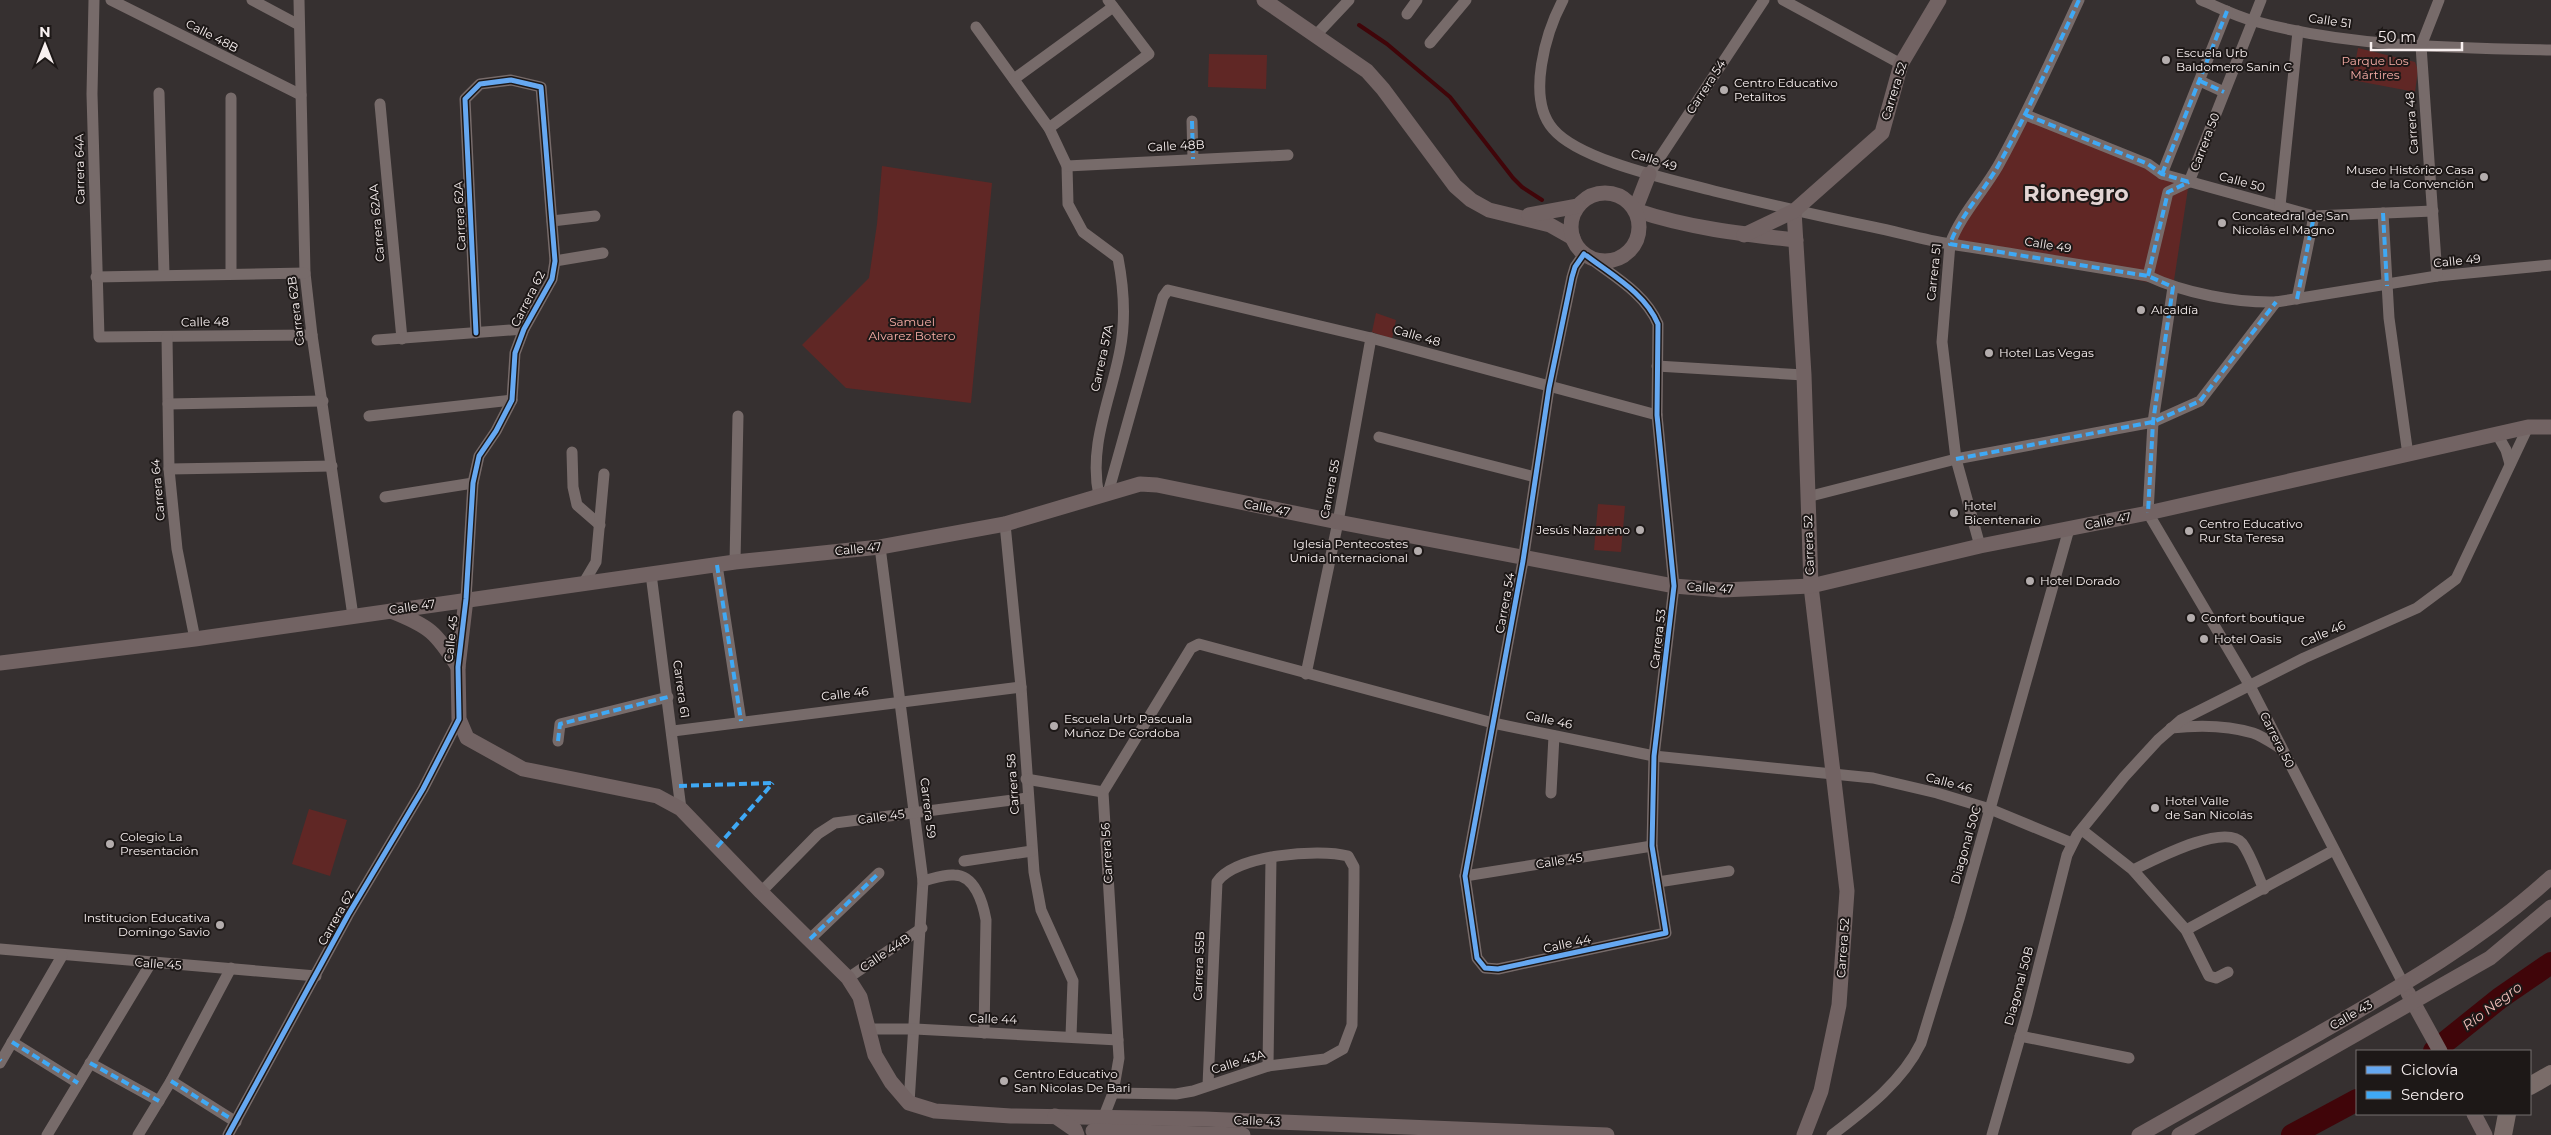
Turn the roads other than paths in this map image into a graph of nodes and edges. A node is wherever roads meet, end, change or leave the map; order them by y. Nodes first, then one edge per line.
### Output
1 (94, 0) edge
2 (111, 0) edge
3 (252, 0) edge
4 (299, 0) edge
5 (1264, 0) edge
6 (1349, 0) edge
7 (1417, 0) edge
8 (1466, 0) edge
9 (1563, 0) edge
10 (1764, 0) edge
11 (1783, 0) edge
12 (1939, 0) edge
13 (2079, 0) edge
14 (2201, 0) edge
15 (2261, 0) edge
16 (2439, 0) edge
17 (1111, 3) edge
18 (2227, 11) junction
19 (1407, 14) dead end
20 (2253, 21) junction
21 (299, 24) junction
22 (976, 27) dead end
23 (2298, 31) junction
24 (1316, 35) junction
25 (1430, 43) dead end
26 (2421, 46) junction
27 (2551, 50) edge
28 (1901, 64) junction
29 (1014, 79) junction
30 (2200, 81) junction
31 (2224, 92) junction
32 (159, 93) dead end
33 (301, 95) junction
34 (231, 98) dead end
35 (465, 99) joint
36 (380, 104) dead end
37 (2026, 115) junction
38 (1192, 122) dead end
39 (1049, 128) junction
40 (1288, 156) dead end
41 (1193, 159) junction
42 (1067, 166) junction
43 (1649, 174) junction
44 (2162, 174) junction
45 (2189, 182) junction
46 (1624, 198) junction
47 (1578, 206) junction
48 (2280, 206) junction
49 (1635, 210) junction
50 (1794, 211) junction
51 (2433, 211) junction
52 (2382, 213) junction
53 (595, 216) dead end
54 (1520, 216) junction
55 (2314, 216) junction
56 (552, 221) junction
57 (1675, 223) junction
58 (1639, 235) junction
59 (1744, 235) junction
60 (1573, 238) junction
61 (1796, 240) junction
62 (1950, 244) junction
63 (603, 253) dead end
64 (1585, 255) junction
65 (555, 261) junction
66 (2551, 265) edge
67 (231, 273) junction
68 (305, 273) junction
69 (164, 274) junction
70 (2148, 276) junction
71 (2437, 276) junction
72 (96, 277) junction
73 (2387, 286) junction
74 (2173, 287) junction
75 (2298, 299) junction
76 (2276, 302) junction
77 (524, 329) junction
78 (476, 333) junction
79 (312, 335) junction
80 (167, 336) junction
81 (98, 337) joint
82 (1370, 338) junction
83 (402, 339) junction
84 (377, 340) dead end
85 (1657, 366) junction
86 (1804, 375) junction
87 (1549, 388) junction
88 (512, 400) junction
89 (323, 401) junction
90 (168, 404) junction
91 (369, 416) dead end
92 (738, 416) dead end
93 (1656, 416) junction
94 (2551, 416) edge
95 (2153, 422) junction
96 (2528, 427) junction
97 (2551, 427) edge
98 (2497, 434) junction
99 (1379, 437) dead end
100 (572, 452) dead end
101 (2408, 455) junction
102 (1956, 459) junction
103 (2510, 464) junction
104 (332, 466) junction
105 (169, 469) junction
106 (1096, 472) junction
107 (604, 474) dead end
108 (1535, 477) junction
109 (473, 483) junction
110 (1106, 490) junction
111 (385, 497) dead end
112 (1807, 497) junction
113 (2148, 513) junction
114 (1338, 522) junction
115 (600, 524) junction
116 (1005, 524) junction
117 (2069, 529) junction
118 (1980, 546) junction
119 (880, 547) junction
120 (1524, 557) junction
121 (596, 562) junction
122 (736, 562) junction
123 (717, 565) junction
124 (651, 574) junction
125 (603, 581) junction
126 (583, 584) junction
127 (1674, 586) junction
128 (1811, 586) junction
129 (466, 599) junction
130 (389, 611) junction
131 (354, 616) junction
132 (194, 639) junction
133 (0, 663) edge
134 (458, 667) junction
135 (1306, 674) junction
136 (2250, 686) junction
137 (1021, 687) junction
138 (668, 697) junction
139 (899, 701) junction
140 (459, 719) junction
141 (741, 721) junction
142 (1493, 723) junction
143 (2170, 729) junction
144 (673, 731) junction
145 (1554, 736) junction
146 (450, 738) junction
147 (467, 738) junction
148 (558, 741) dead end
149 (2281, 748) junction
150 (1654, 756) junction
151 (1833, 774) junction
152 (1026, 779) junction
153 (1103, 792) junction
154 (1551, 793) dead end
155 (1028, 798) junction
156 (681, 809) junction
157 (1990, 809) junction
158 (915, 812) junction
159 (2082, 830) junction
160 (2072, 843) junction
161 (1652, 846) junction
162 (2334, 850) junction
163 (1032, 851) junction
164 (1271, 858) junction
165 (964, 861) dead end
166 (2133, 870) junction
167 (1729, 871) dead end
168 (879, 873) dead end
169 (1465, 876) junction
170 (2551, 877) edge
171 (923, 881) junction
172 (1658, 882) junction
173 (2264, 888) junction
174 (761, 892) junction
175 (2551, 907) edge
176 (922, 928) junction
177 (2186, 930) junction
178 (1666, 934) joint
179 (810, 939) junction
180 (0, 949) edge
181 (62, 956) junction
182 (1477, 958) joint
183 (150, 963) junction
184 (231, 968) junction
185 (2228, 972) dead end
186 (316, 976) junction
187 (848, 978) junction
188 (2404, 985) junction
189 (2413, 1002) junction
190 (1352, 1025) joint
191 (867, 1029) junction
192 (915, 1029) junction
193 (984, 1033) junction
194 (1071, 1036) junction
195 (2020, 1036) junction
196 (1118, 1040) junction
197 (12, 1042) junction
198 (2437, 1046) edge
199 (2129, 1058) dead end
200 (0, 1062) edge
201 (90, 1063) junction
202 (1268, 1066) junction
203 (2551, 1074) edge
204 (171, 1081) junction
205 (78, 1083) junction
206 (1208, 1085) junction
207 (2531, 1085) edge
208 (1113, 1092) junction
209 (159, 1101) junction
210 (909, 1103) junction
211 (2475, 1115) edge
212 (2507, 1115) edge
213 (1055, 1116) junction
214 (1104, 1116) junction
215 (236, 1122) junction
216 (1100, 1133) edge
217 (1150, 1134) edge
218 (47, 1135) edge
219 (138, 1135) edge
220 (228, 1135) edge
221 (1077, 1135) edge
222 (1243, 1135) edge
223 (1607, 1135) edge
224 (1804, 1135) edge
225 (1832, 1135) edge
226 (1992, 1135) edge
227 (2139, 1135) edge
228 (2179, 1135) edge
229 (2485, 1135) edge
230 (2503, 1135) edge

1 - 72 street, Carrera 64A
2 - 33 street, Calle 48B
3 - 21 street
4 - 21 street, Carrera 62B
5 - 24 street
6 - 24 street
7 - 19 street
8 - 25 street
9 - 43 street, Calle 49
10 - 43 street, Carrera 54
11 - 28 street
12 - 28 street, Carrera 52
13 - 37 street, Carrera 51
14 - 18 street, Calle 51
15 - 20 street, Carrera 50
16 - 26 street, Carrera 48
17 - 29 street
17 - 39 street
18 - 20 street, Calle 51
18 - 30 street
20 - 23 street, Calle 51
20 - 31 street, Carrera 50
21 - 33 street, Carrera 62B
22 - 29 street
23 - 26 street, Calle 51
23 - 48 street
24 - 54 street
26 - 27 street, Calle 51
26 - 51 street, Carrera 48
28 - 50 street, Carrera 52
29 - 39 street
30 - 31 street
30 - 44 street
31 - 45 street, Carrera 50
32 - 69 street
33 - 68 street, Carrera 62B
34 - 67 street
35 - 56 street, Carrera 62
35 - 78 street, Carrera 62A
36 - 83 street, Carrera 62AA
37 - 44 street, Calle 50
37 - 62 street, Carrera 51
38 - 41 street
39 - 42 street, Carrera 57A
40 - 41 street, Calle 48B
41 - 42 street, Calle 48B
42 - 106 street, Carrera 57A
43 - 46 street, Carrera 54
43 - 49 street, Carrera 54
43 - 50 street, Calle 49
44 - 45 street, Calle 50
45 - 48 street, Calle 50
45 - 70 street, Carrera 50
46 - 47 street
46 - 49 street
47 - 54 street
47 - 60 street
48 - 55 street, Calle 50
49 - 57 street
49 - 58 street
50 - 59 street
50 - 61 street, Carrera 52
50 - 62 street, Calle 49
51 - 52 street, Calle 50
51 - 71 street, Carrera 48
52 - 55 street, Calle 50
52 - 73 street
53 - 56 street
54 - 60 street
55 - 75 street
56 - 65 street, Carrera 62
57 - 58 street
57 - 59 street
58 - 64 street
59 - 61 street
60 - 64 street
61 - 86 street, Carrera 52
62 - 70 street, Calle 49
62 - 102 street, Carrera 51
63 - 65 street
64 - 85 street, Carrera 53
64 - 87 street, Carrera 54
65 - 77 street, Carrera 62
66 - 71 street, Calle 49
67 - 68 street
67 - 69 street
68 - 79 street, Carrera 62B
69 - 72 street
70 - 74 street, Calle 49
71 - 73 street, Calle 49
72 - 81 street, Carrera 64A
73 - 75 street, Calle 49
73 - 101 street
74 - 76 street, Calle 49
74 - 95 street
75 - 76 street, Calle 49
76 - 95 street
77 - 78 street
77 - 88 street, Carrera 62
78 - 83 street
79 - 80 street, Calle 48
79 - 89 street, Carrera 62B
80 - 81 street, Calle 48
80 - 90 street, Carrera 64
82 - 87 street, Calle 48
82 - 110 street, Calle 48
82 - 114 street, Carrera 55
83 - 84 street
85 - 86 street
85 - 93 street, Carrera 53
86 - 112 street, Carrera 52
87 - 93 street, Calle 48
87 - 108 street, Carrera 54
88 - 91 street
88 - 109 street, Carrera 62
89 - 90 street
89 - 104 street, Carrera 62B
90 - 105 street, Carrera 64
92 - 122 street
93 - 127 street, Carrera 53
94 - 96 street, Calle 47
95 - 102 street
95 - 113 street
96 - 97 street, Calle 47
96 - 98 street, Calle 47
96 - 103 street, Calle 46
98 - 101 street, Calle 47
98 - 103 street
99 - 108 street
100 - 115 street
101 - 113 street, Calle 47
102 - 112 street
102 - 118 street, Carrera 51
103 - 136 street, Calle 46
104 - 105 street
104 - 131 street, Carrera 62B
105 - 132 street, Carrera 64
106 - 110 street, Carrera 57A
106 - 110 street
107 - 115 street
108 - 120 street, Carrera 54
109 - 111 street
109 - 129 street, Carrera 62
110 - 114 street, Calle 47
110 - 116 street, Calle 47
112 - 128 street, Carrera 52
113 - 117 street, Calle 47
113 - 136 street, Carrera 50
114 - 120 street, Calle 47
114 - 135 street, Carrera 55
115 - 121 street
116 - 119 street, Calle 47
116 - 137 street, Carrera 58
117 - 118 street, Calle 47
117 - 157 street, Diagonal 50C
118 - 128 street, Calle 47
119 - 122 street, Calle 47
119 - 139 street, Carrera 59
120 - 127 street, Calle 47
120 - 142 street, Carrera 54
121 - 125 street
121 - 126 street
122 - 123 street, Calle 47
123 - 124 street, Calle 47
123 - 141 street
124 - 125 street, Calle 47
124 - 138 street, Carrera 61
125 - 126 street, Calle 47
126 - 129 street, Calle 47
127 - 128 street, Calle 47
127 - 150 street, Carrera 53
128 - 151 street, Carrera 52
129 - 130 street, Calle 47
129 - 134 street, Calle 45
130 - 131 street, Calle 47
130 - 134 street
131 - 132 street, Calle 47
132 - 133 street, Calle 47
134 - 140 street, Calle 45
135 - 142 street, Calle 46
135 - 153 street, Calle 46
136 - 143 street, Calle 46
136 - 149 street, Carrera 50
137 - 139 street, Calle 46
137 - 152 street, Carrera 58
138 - 144 street, Carrera 61
138 - 148 street
139 - 141 street, Calle 46
139 - 158 street, Carrera 59
140 - 146 street, Calle 45
140 - 147 street, Calle 45
141 - 144 street, Calle 46
142 - 145 street, Calle 46
142 - 169 street, Carrera 54
143 - 149 street
143 - 159 street, Calle 46
144 - 156 street, Carrera 61
145 - 150 street, Calle 46
145 - 154 street
146 - 147 street
146 - 186 street, Carrera 62
147 - 156 street
149 - 162 street, Carrera 50
150 - 151 street, Calle 46
150 - 161 street, Carrera 53
151 - 157 street, Calle 46
151 - 224 street, Carrera 52
152 - 153 street
152 - 155 street, Carrera 58
153 - 196 street, Carrera 56
155 - 158 street, Calle 45
155 - 163 street, Carrera 58
156 - 174 street
157 - 160 street, Calle 46
157 - 225 street, Diagonal 50C
158 - 171 street, Carrera 59
158 - 174 street, Calle 45
159 - 160 street, Calle 46
159 - 166 street
160 - 195 street, Diagonal 50B
161 - 169 street, Calle 45
161 - 172 street, Carrera 53
162 - 173 street
162 - 188 street, Carrera 50
163 - 165 street
163 - 194 street, Carrera 58
164 - 190 street, Carrera 55B
164 - 202 street
164 - 206 street, Carrera 55B
166 - 173 street
166 - 177 street
167 - 172 street
168 - 179 street
169 - 182 street, Carrera 54
170 - 188 street, Calle 43
171 - 176 street, Carrera 59
171 - 193 street
172 - 178 street, Carrera 53
173 - 177 street
174 - 179 street
175 - 189 street, Calle 43
176 - 187 street, Calle 44B
176 - 192 street, Carrera 59
177 - 185 street
178 - 182 street, Calle 44
179 - 187 street
180 - 181 street, Calle 45
181 - 183 street, Calle 45
181 - 197 street
183 - 184 street, Calle 45
183 - 201 street
184 - 186 street, Calle 45
184 - 204 street
186 - 215 street, Carrera 62
187 - 191 street
188 - 189 street, Carrera 50
188 - 227 street, Calle 43
189 - 198 street, Carrera 50
189 - 228 street, Calle 43
190 - 202 street, Calle 43A
191 - 192 street, Calle 44
191 - 210 street
192 - 193 street, Calle 44
192 - 210 street, Carrera 59
193 - 194 street, Calle 44
194 - 196 street, Calle 44
195 - 199 street
195 - 226 street, Diagonal 50B
196 - 208 street, Carrera 56
197 - 200 street
197 - 205 street
201 - 205 street
201 - 209 street
202 - 206 street, Calle 43A
203 - 207 main road
204 - 209 street
204 - 215 street
205 - 218 street
206 - 208 street, Calle 43A
208 - 214 street, Carrera 56
209 - 219 street
210 - 213 street, Calle 43
211 - 229 street
212 - 230 main road
213 - 214 street, Calle 43
213 - 221 street
214 - 216 street
214 - 223 street, Calle 43
215 - 220 street, Carrera 62
216 - 217 street, Calle 43
217 - 222 street, Calle 43

